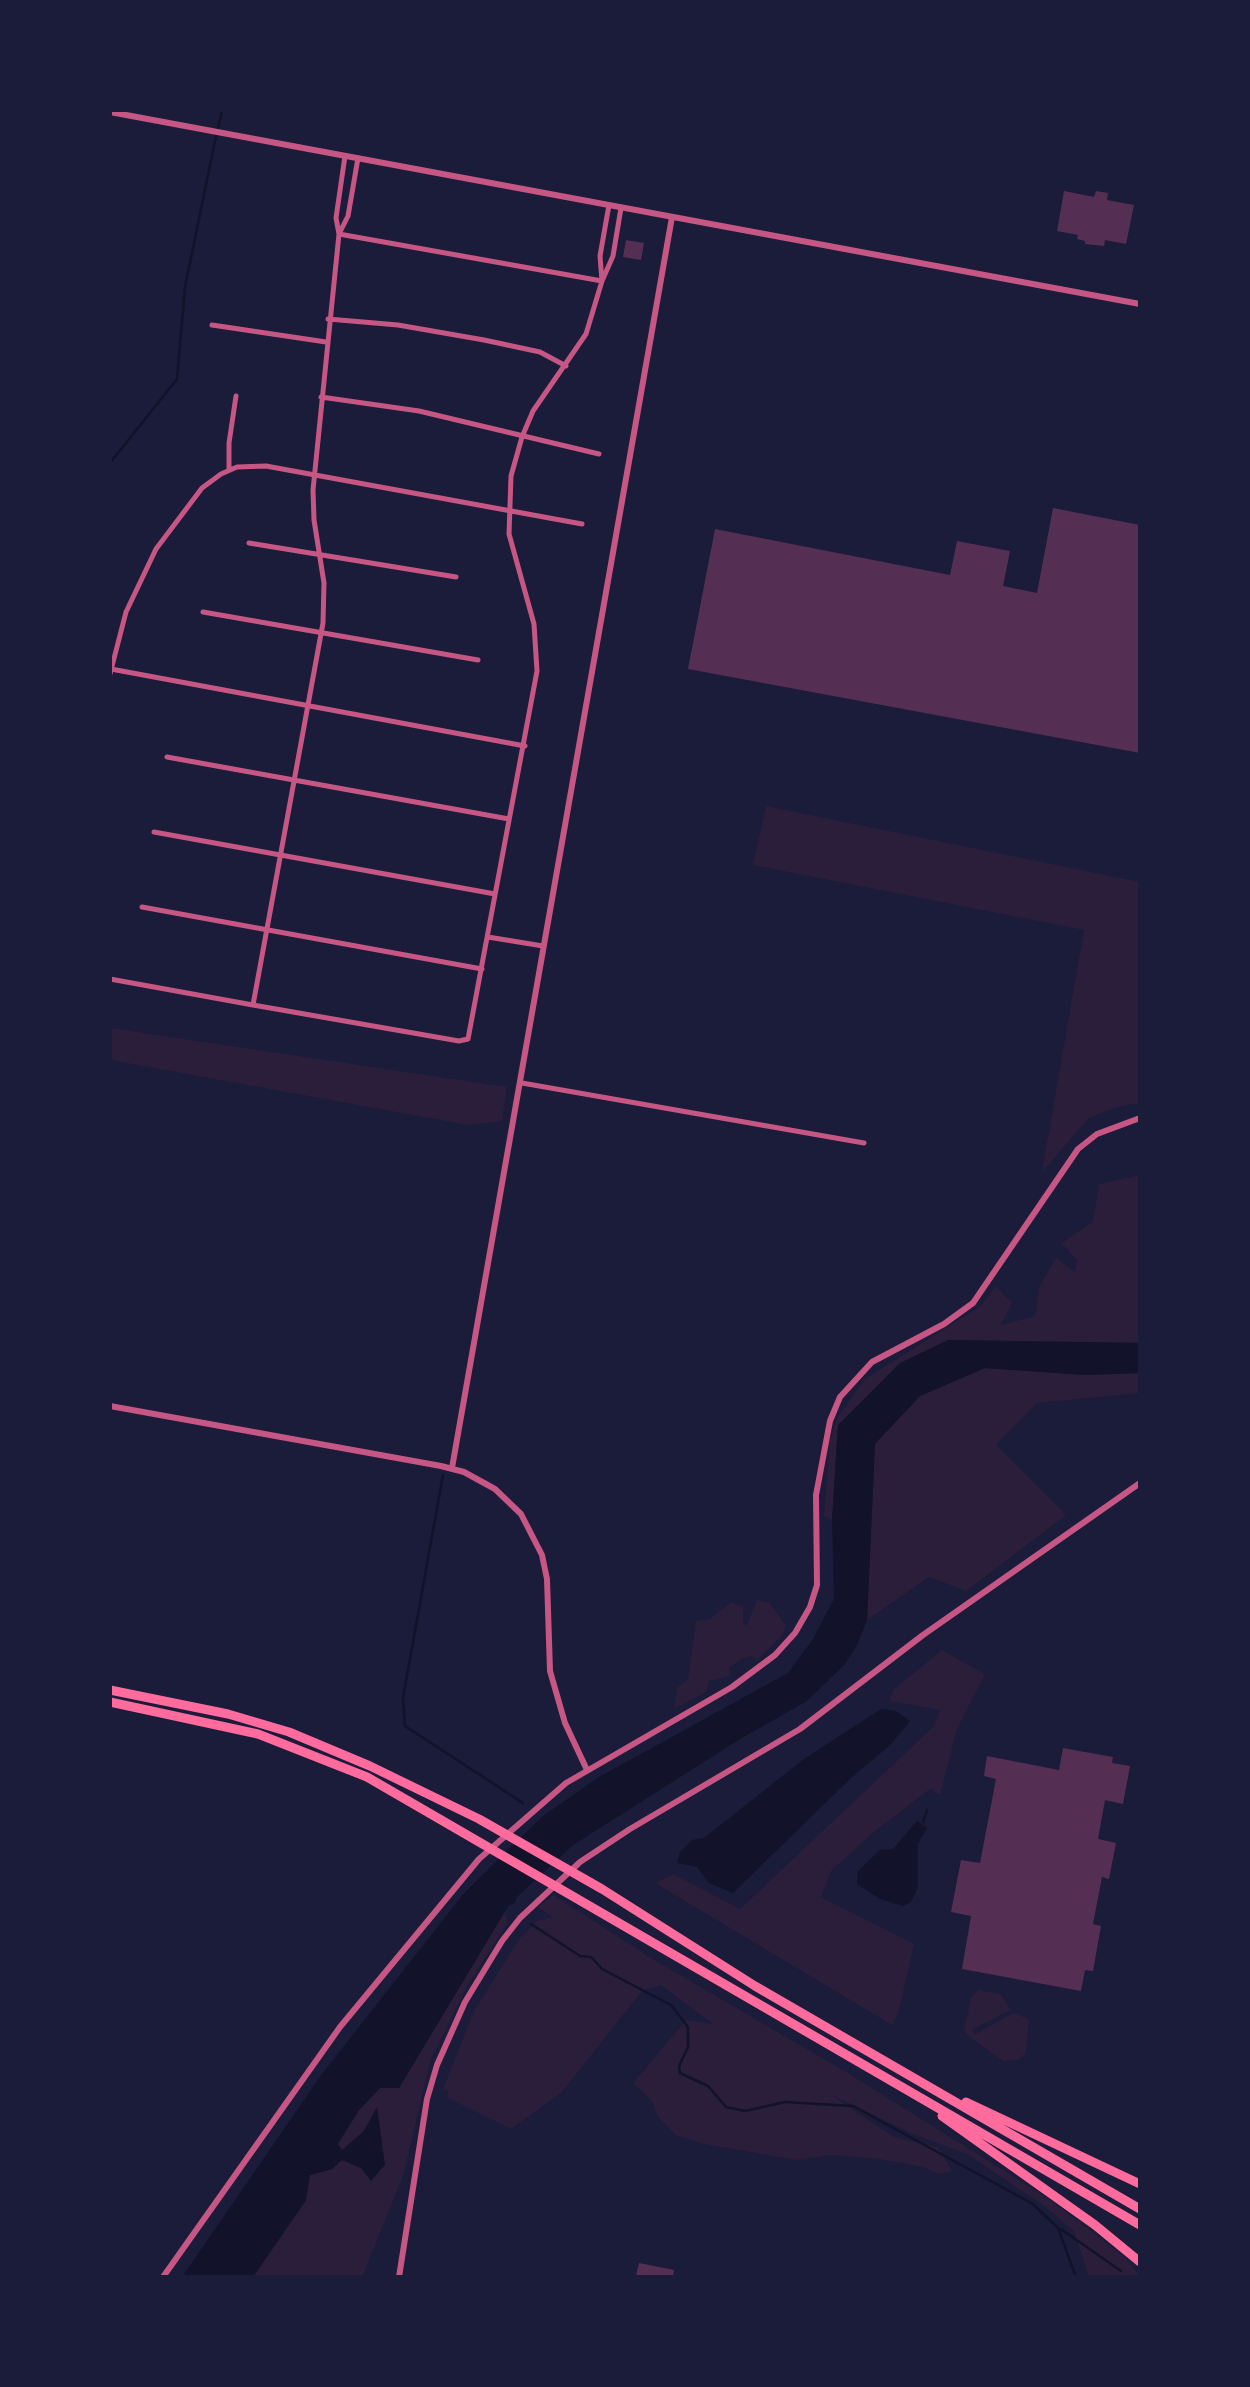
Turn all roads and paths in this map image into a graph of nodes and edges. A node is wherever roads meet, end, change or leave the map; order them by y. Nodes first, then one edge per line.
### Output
1 (110, 112) edge
2 (346, 156) junction
3 (358, 158) junction
4 (609, 205) junction
5 (622, 208) junction
6 (672, 217) junction
7 (339, 234) junction
8 (602, 281) junction
9 (1140, 304) edge
10 (328, 319) junction
11 (212, 325) dead end
12 (326, 342) junction
13 (566, 366) junction
14 (236, 396) dead end
15 (321, 396) junction
16 (522, 437) junction
17 (600, 454) dead end
18 (230, 470) junction
19 (314, 475) junction
20 (508, 511) junction
21 (582, 524) dead end
22 (249, 543) dead end
23 (320, 554) junction
24 (456, 577) dead end
25 (203, 612) dead end
26 (322, 632) junction
27 (478, 660) dead end
28 (110, 672) edge
29 (308, 706) junction
30 (525, 746) junction
31 (167, 757) dead end
32 (294, 780) junction
33 (509, 819) junction
34 (154, 832) dead end
35 (281, 855) junction
36 (495, 894) junction
37 (142, 907) dead end
38 (267, 930) junction
39 (488, 937) junction
40 (546, 947) junction
41 (482, 969) junction
42 (110, 978) edge
43 (253, 1004) junction
44 (522, 1083) junction
45 (1140, 1118) edge
46 (864, 1143) dead end
47 (110, 1406) edge
48 (452, 1468) junction
49 (1140, 1483) edge
50 (110, 1690) edge
51 (110, 1702) edge
52 (587, 1770) junction
53 (874, 2070) junction
54 (918, 2081) junction
55 (1140, 2184) edge
56 (1140, 2210) edge
57 (1140, 2225) edge
58 (1140, 2262) edge
59 (162, 2277) edge
60 (399, 2277) edge

1 - 2 street
2 - 3 street
2 - 7 street
3 - 4 street
3 - 7 street
4 - 5 street
4 - 8 street
5 - 6 street
5 - 8 street
6 - 9 street
6 - 40 street
7 - 8 street
7 - 10 street
8 - 13 street
10 - 12 street
10 - 13 street
11 - 12 street
12 - 15 street
13 - 16 street
14 - 18 street
15 - 16 street
15 - 19 street
16 - 17 street
16 - 20 street
18 - 19 street
18 - 28 street
19 - 20 street
19 - 23 street
20 - 21 street
20 - 30 street
22 - 23 street
23 - 24 street
23 - 26 street
25 - 26 street
26 - 27 street
26 - 29 street
28 - 29 street
29 - 30 street
29 - 32 street
30 - 33 street
31 - 32 street
32 - 33 street
32 - 35 street
33 - 36 street
34 - 35 street
35 - 36 street
35 - 38 street
36 - 39 street
37 - 38 street
38 - 41 street
38 - 43 street
39 - 40 street
39 - 41 street
40 - 44 street
41 - 43 street
42 - 43 street
44 - 46 street
44 - 48 street
45 - 52 street
47 - 48 street
48 - 52 street
49 - 60 street
50 - 54 highway
51 - 53 highway
52 - 59 street
53 - 57 highway
53 - 58 highway
54 - 55 highway
54 - 56 highway

